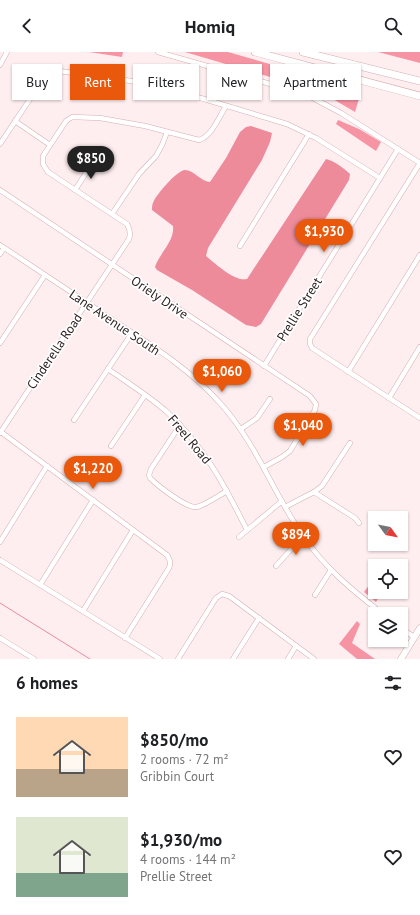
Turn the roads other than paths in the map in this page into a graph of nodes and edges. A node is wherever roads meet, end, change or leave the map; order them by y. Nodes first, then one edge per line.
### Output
1 (7, 52) edge
2 (158, 52) edge
3 (255, 52) edge
4 (303, 52) edge
5 (0, 65) edge
6 (420, 81) edge
7 (420, 96) edge
8 (226, 106) junction
9 (15, 121) junction
10 (167, 132) junction
11 (309, 134) junction
12 (0, 144) edge
13 (50, 145) junction
14 (398, 149) junction
15 (93, 162) dead end
16 (420, 163) edge
17 (380, 178) junction
18 (0, 190) edge
19 (75, 190) junction
20 (112, 214) junction
21 (2, 246) edge
22 (240, 246) dead end
23 (0, 254) edge
24 (420, 255) edge
25 (112, 264) junction
26 (45, 275) junction
27 (87, 302) junction
28 (132, 333) junction
29 (0, 343) edge
30 (420, 347) edge
31 (264, 366) junction
32 (108, 369) junction
33 (348, 372) junction
34 (146, 395) junction
35 (389, 398) junction
36 (270, 399) dead end
37 (420, 418) edge
38 (74, 420) dead end
39 (180, 425) junction
40 (241, 429) junction
41 (0, 432) edge
42 (350, 443) dead end
43 (111, 446) dead end
44 (47, 466) junction
45 (264, 467) junction
46 (227, 491) junction
47 (314, 492) junction
48 (92, 500) junction
49 (282, 501) junction
50 (285, 507) junction
51 (359, 523) dead end
52 (133, 530) junction
53 (247, 530) junction
54 (303, 536) junction
55 (238, 538) dead end
56 (0, 542) edge
57 (0, 560) edge
58 (276, 566) dead end
59 (331, 570) junction
60 (40, 585) junction
61 (316, 595) dead end
62 (374, 607) edge
63 (83, 611) junction
64 (259, 618) junction
65 (420, 628) edge
66 (408, 633) edge
67 (414, 637) junction
68 (0, 638) edge
69 (125, 638) junction
70 (420, 641) edge
71 (296, 646) junction
72 (34, 659) edge
73 (160, 659) edge
74 (178, 659) edge
75 (233, 659) edge
76 (288, 659) edge
77 (314, 659) edge
78 (401, 659) edge

1 - 5 street
2 - 14 street
3 - 7 highway
4 - 6 highway
8 - 9 street
8 - 10 street
8 - 11 street
9 - 12 street
9 - 13 street
10 - 13 street
10 - 20 street
11 - 17 street
11 - 22 street
13 - 19 street
14 - 16 street
14 - 17 street, Prellie Street
15 - 19 street
16 - 33 street
17 - 31 street, Prellie Street
18 - 25 street, Oriely Drive
19 - 20 street
20 - 25 street, Cinderella Road
21 - 23 street
21 - 26 street, Lane Avenue South
24 - 33 street
25 - 27 street, Cinderella Road
25 - 31 street, Oriely Drive
26 - 27 street, Lane Avenue South
26 - 29 street
27 - 28 street, Lane Avenue South
27 - 41 street, Cinderella Road
28 - 32 street
28 - 40 street, Lane Avenue South
30 - 35 street
31 - 45 street, Oriely Drive
32 - 34 street, Freel Road
32 - 38 street
33 - 35 street
34 - 39 street, Freel Road
34 - 43 street
35 - 37 street
36 - 40 street
39 - 46 street, Freel Road
39 - 46 street
40 - 45 street, Lane Avenue South
41 - 44 street
42 - 47 street
44 - 48 street
44 - 56 street
45 - 49 street, Lane Avenue South
46 - 53 street, Freel Road
47 - 50 street
47 - 51 street
48 - 52 street
48 - 60 street
49 - 50 street, Lane Avenue South
49 - 53 street
50 - 54 street, Lane Avenue South
52 - 63 street
52 - 69 street
53 - 55 street
54 - 58 street
54 - 59 street, Lane Avenue South
57 - 60 street
59 - 61 street
59 - 62 street, Lane Avenue South
60 - 63 street
63 - 69 street
64 - 71 street
64 - 74 street
64 - 75 street
65 - 67 main road
66 - 67 street
67 - 70 main road
67 - 78 main road
68 - 72 street
69 - 73 street
71 - 76 street
71 - 77 street

